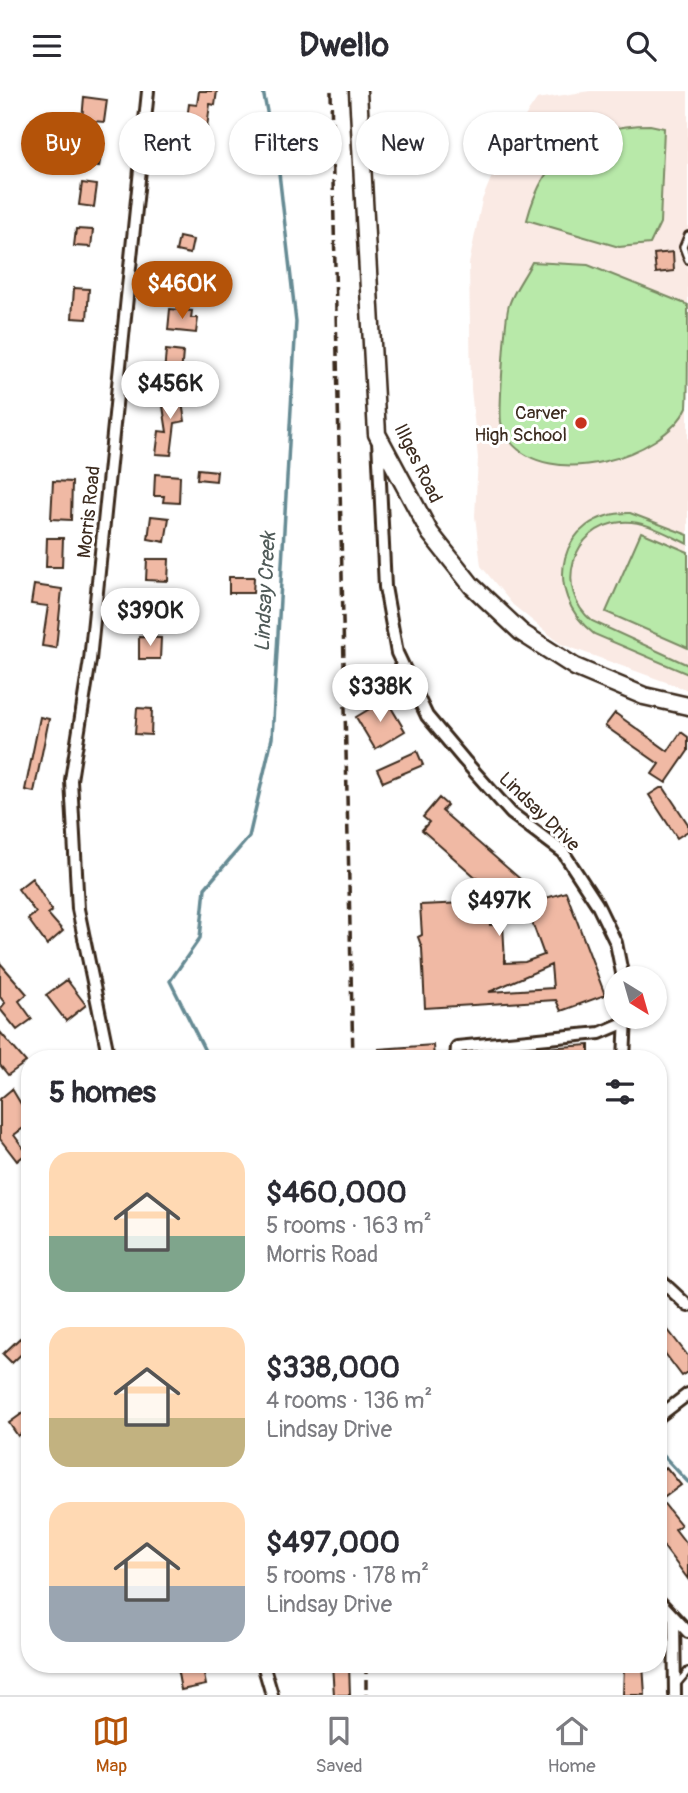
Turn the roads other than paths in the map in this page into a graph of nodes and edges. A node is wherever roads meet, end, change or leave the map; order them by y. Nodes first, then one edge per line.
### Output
1 (148, 91) edge
2 (358, 91) edge
3 (688, 235) edge
4 (688, 260) edge
5 (377, 434) junction
6 (688, 706) edge
7 (621, 966) edge
8 (608, 1029) edge
9 (626, 1029) edge
10 (107, 1050) edge
11 (457, 1050) edge
12 (624, 1050) edge
13 (667, 1286) edge
14 (688, 1306) edge
15 (688, 1394) edge
16 (667, 1410) edge
17 (667, 1611) edge
18 (674, 1619) junction
19 (688, 1632) edge
20 (688, 1671) edge
21 (266, 1673) edge
22 (675, 1691) edge
23 (272, 1695) edge

1 - 10 street, Morris Road
2 - 5 street, Illges Road
3 - 4 lane
5 - 6 street, Illges Road
5 - 7 street, Lindsay Drive
8 - 11 street
9 - 12 street
13 - 14 street
15 - 16 street
17 - 18 street
18 - 19 street
18 - 22 street
20 - 22 lane
21 - 23 street

